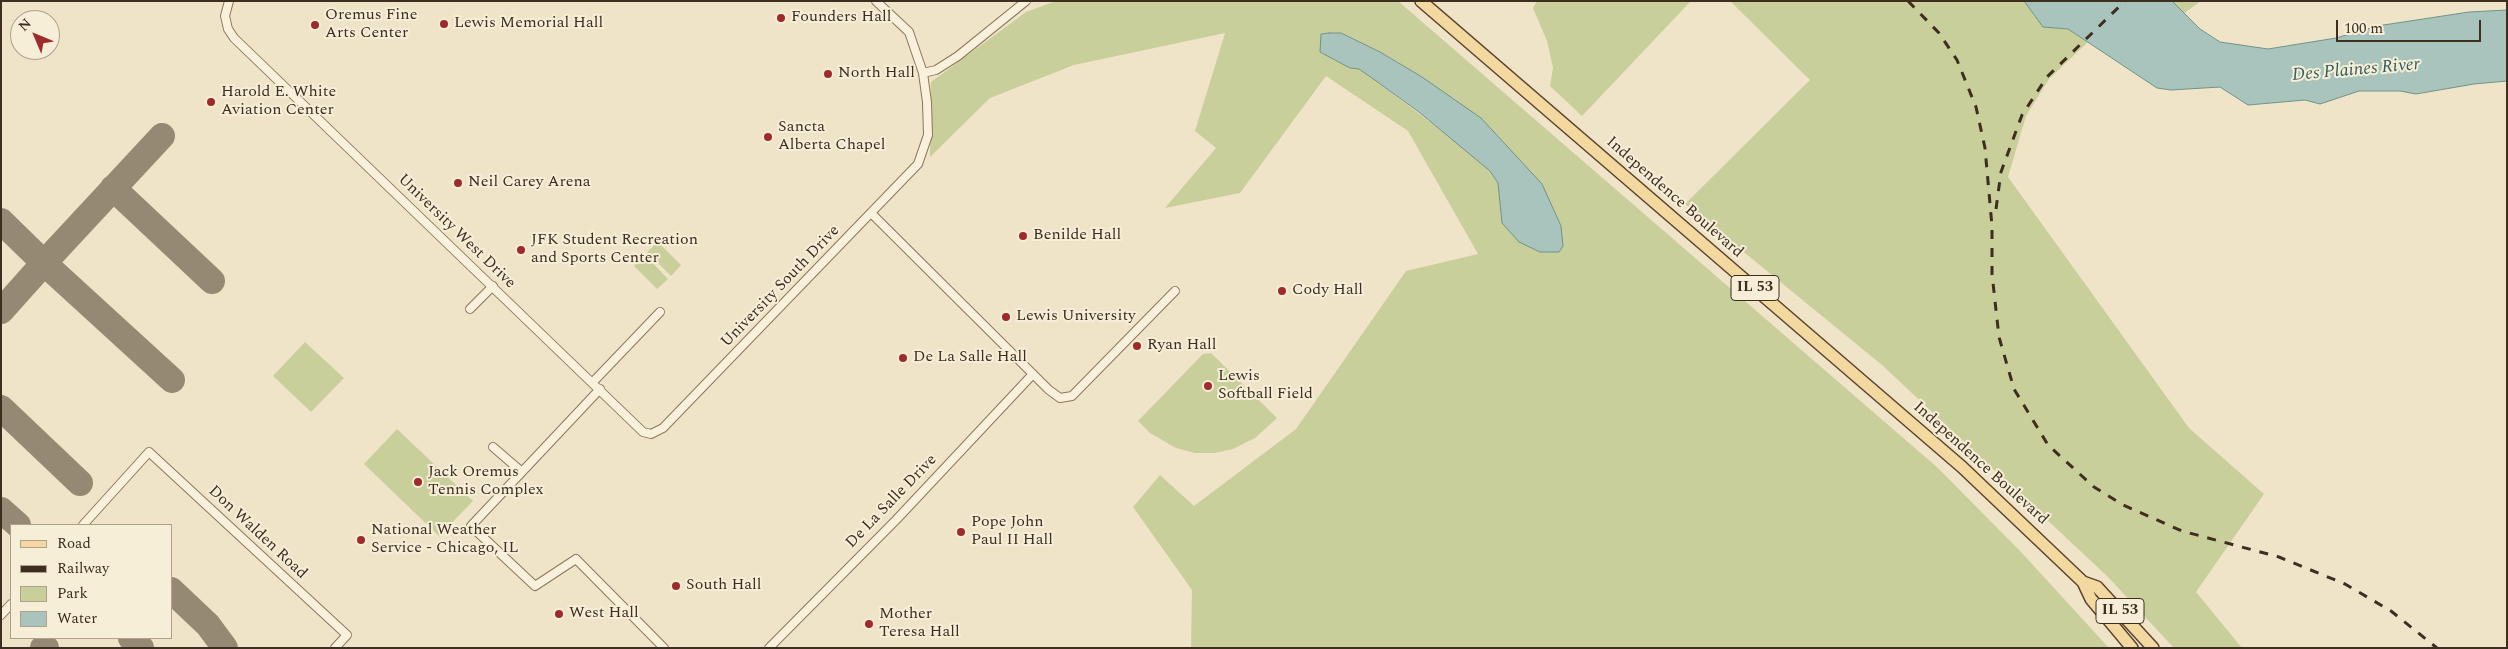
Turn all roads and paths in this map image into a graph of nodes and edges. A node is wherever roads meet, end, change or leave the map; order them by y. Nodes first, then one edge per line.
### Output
1 (229, 1) edge
2 (876, 1) edge
3 (1026, 1) edge
4 (1421, 1) edge
5 (923, 73) junction
6 (871, 213) junction
7 (493, 286) junction
8 (1175, 290) dead end
9 (470, 309) dead end
10 (660, 312) dead end
11 (1033, 374) junction
12 (592, 382) junction
13 (600, 389) junction
14 (663, 428) joint
15 (493, 447) dead end
16 (522, 472) junction
17 (83, 524) edge
18 (2083, 582) junction
19 (10, 605) edge
20 (1, 615) edge
21 (334, 648) edge
22 (664, 648) edge
23 (769, 648) edge
24 (2132, 648) edge
25 (2153, 648) edge

1 - 7 street, University West Drive
2 - 5 street
3 - 5 street
4 - 18 main road, Independence Boulevard / IL 53
5 - 6 street, University South Drive
6 - 11 street
6 - 14 street, University South Drive
7 - 9 street
7 - 12 street, University West Drive
8 - 11 street
10 - 12 street
11 - 23 street, De La Salle Drive
12 - 13 street, University West Drive
13 - 14 street, University West Drive
13 - 16 street
15 - 16 street
16 - 22 street
17 - 21 street, Don Walden Road
18 - 24 main road, Independence Boulevard / IL 53
18 - 25 main road, Independence Boulevard / IL 53
19 - 20 street

